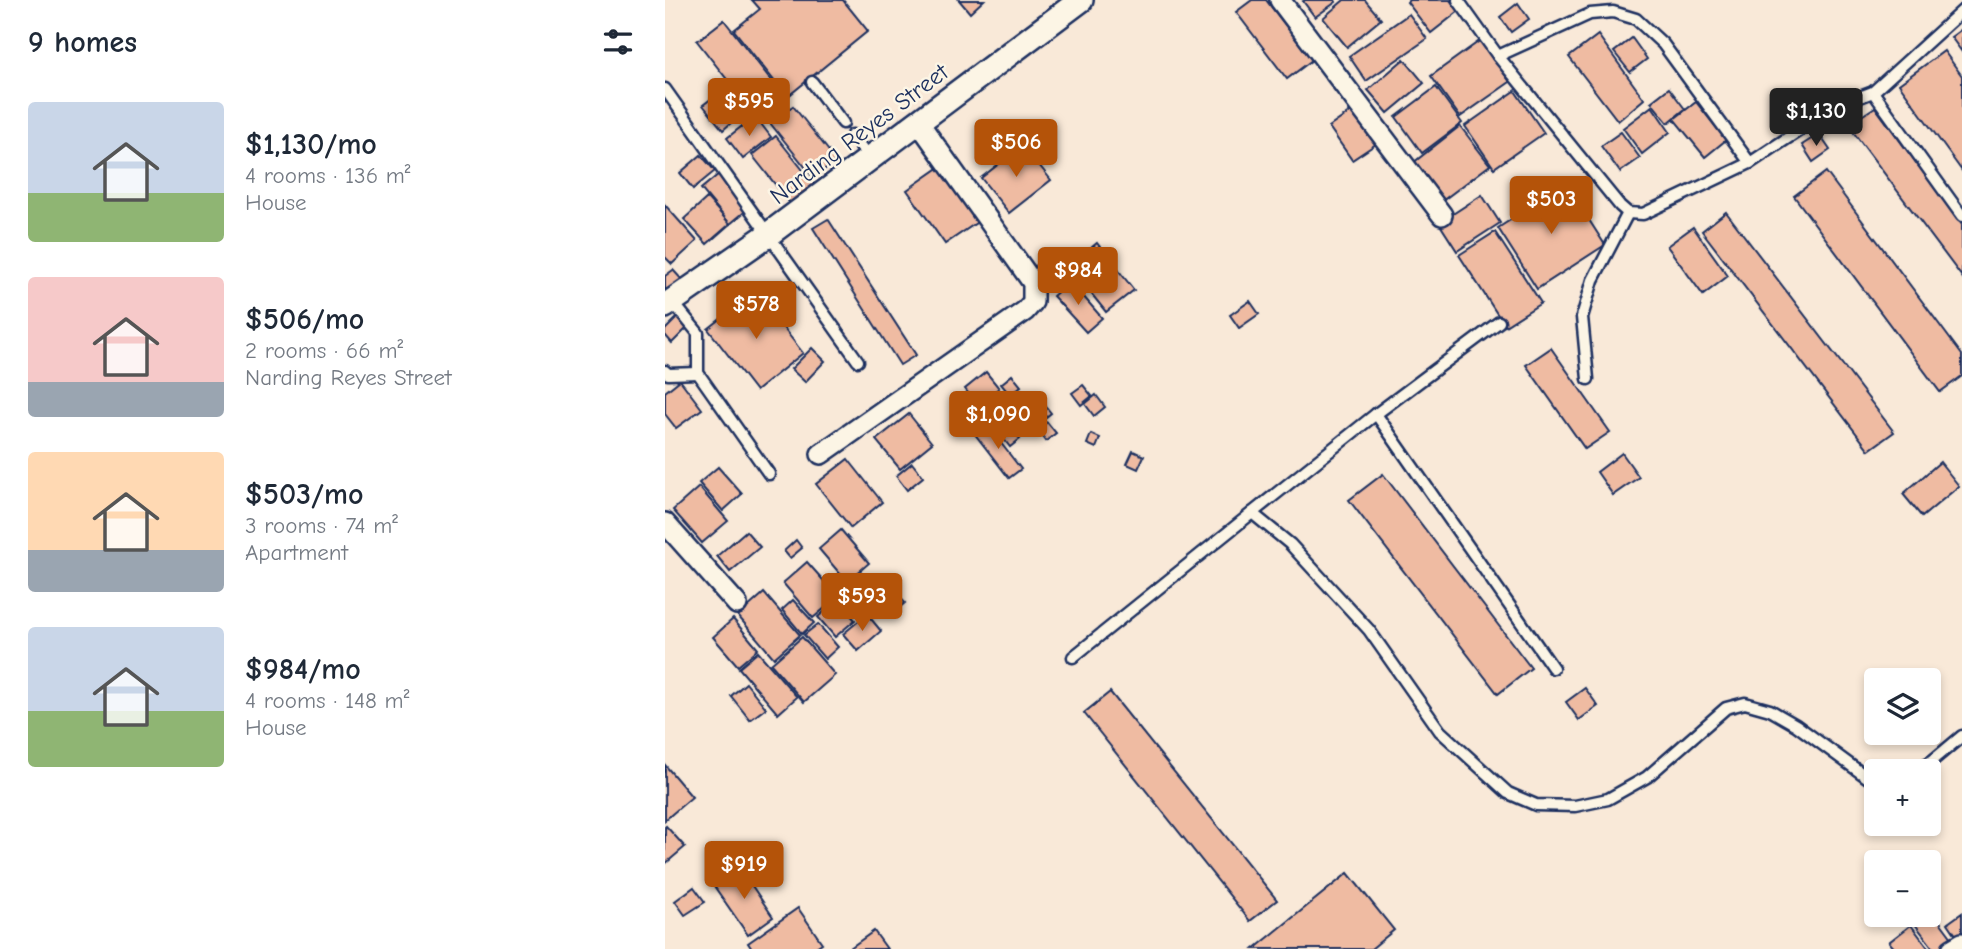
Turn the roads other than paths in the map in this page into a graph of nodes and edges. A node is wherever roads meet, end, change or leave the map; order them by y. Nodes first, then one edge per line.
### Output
1 (1081, 0) edge
2 (1280, 0) edge
3 (1458, 0) edge
4 (1962, 11) edge
5 (1498, 56) junction
6 (812, 82) dead end
7 (665, 89) edge
8 (1873, 92) junction
9 (843, 123) dead end
10 (919, 123) junction
11 (852, 135) dead end
12 (870, 159) junction
13 (1750, 163) junction
14 (1628, 214) junction
15 (1442, 215) dead end
16 (1962, 216) edge
17 (769, 234) junction
18 (668, 303) edge
19 (1499, 322) dead end
20 (858, 361) dead end
21 (665, 371) edge
22 (698, 373) junction
23 (1588, 379) dead end
24 (1376, 414) junction
25 (821, 454) dead end
26 (769, 474) dead end
27 (1252, 513) junction
28 (665, 523) edge
29 (737, 604) dead end
30 (1073, 657) dead end
31 (1553, 668) dead end
32 (1962, 736) edge
33 (1934, 759) edge
34 (1864, 775) edge
35 (1962, 943) edge
36 (1952, 949) edge

1 - 10 street, Narding Reyes Street
2 - 15 street
3 - 5 lane
4 - 8 lane
5 - 13 lane
5 - 14 lane
6 - 9 lane
7 - 17 lane
8 - 13 lane
8 - 16 lane
10 - 12 street, Narding Reyes Street
10 - 25 street
11 - 12 lane
12 - 17 street, Narding Reyes Street
13 - 14 lane
14 - 23 lane
17 - 18 street, Narding Reyes Street
17 - 20 lane
18 - 22 lane
19 - 24 lane
21 - 22 lane
22 - 26 lane
24 - 27 lane
24 - 31 lane
27 - 30 lane
27 - 34 lane
28 - 29 street
32 - 33 lane
35 - 36 street

